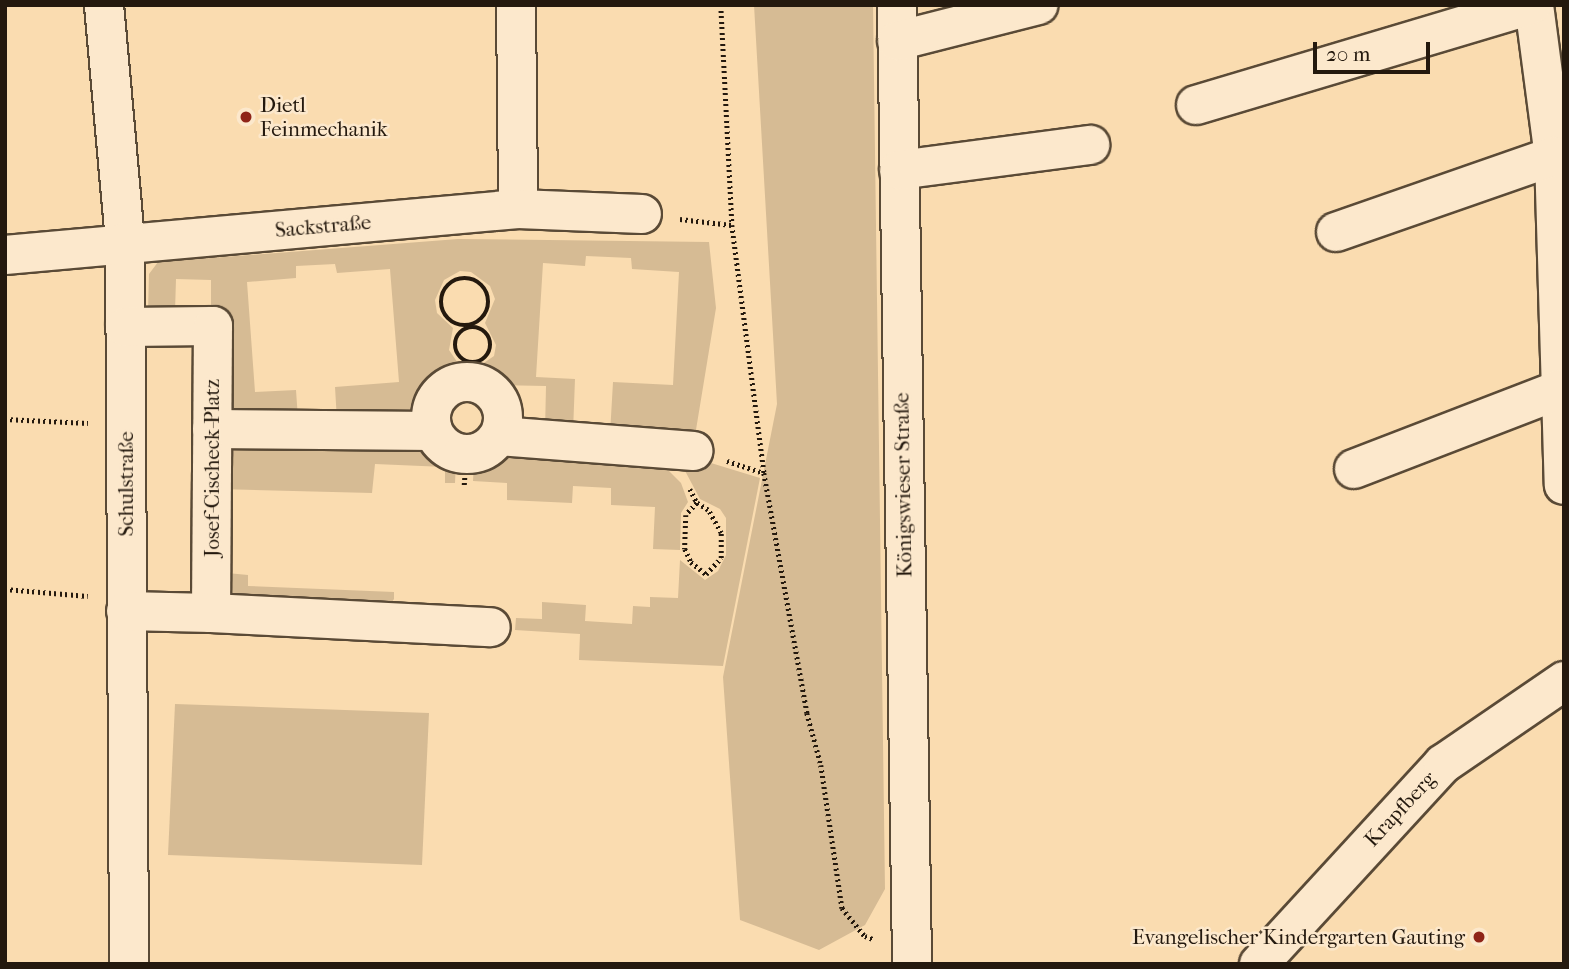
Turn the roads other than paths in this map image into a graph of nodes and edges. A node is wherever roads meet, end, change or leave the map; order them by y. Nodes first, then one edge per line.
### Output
1 (104, 5) edge
2 (516, 5) edge
3 (1038, 5) edge
4 (1532, 5) edge
5 (897, 23) edge
6 (1195, 105) dead end
7 (1090, 145) dead end
8 (1554, 156) junction
9 (899, 170) junction
10 (518, 209) junction
11 (642, 214) road end
12 (1336, 232) dead end
13 (1560, 234) edge
14 (125, 242) junction
15 (5, 255) edge
16 (125, 327) junction
17 (1561, 389) junction
18 (212, 429) junction
19 (433, 431) junction
20 (499, 436) junction
21 (693, 451) dead end
22 (1354, 469) dead end
23 (1564, 485) edge
24 (127, 605) junction
25 (211, 613) junction
26 (491, 627) dead end
27 (1564, 681) edge
28 (129, 964) edge
29 (912, 964) edge
30 (1259, 964) edge

1 - 14 street, Schulstraße
2 - 10 street
3 - 5 street
4 - 6 street
4 - 8 street
5 - 9 street, Königswieser Straße
7 - 9 street
8 - 12 street
8 - 13 street
9 - 29 street, Königswieser Straße
10 - 11 street, Sackstraße
10 - 14 street, Sackstraße
13 - 17 street
14 - 15 street, Sackstraße
14 - 16 street, Schulstraße
16 - 18 street, Josef-Cischeck-Platz
16 - 24 street, Schulstraße
17 - 22 street
17 - 23 street
18 - 19 street
18 - 25 street, Josef-Cischeck-Platz
19 - 20 street
19 - 20 street
20 - 21 street
24 - 25 street
24 - 28 street, Schulstraße
25 - 26 street
27 - 30 street, Krapfberg

